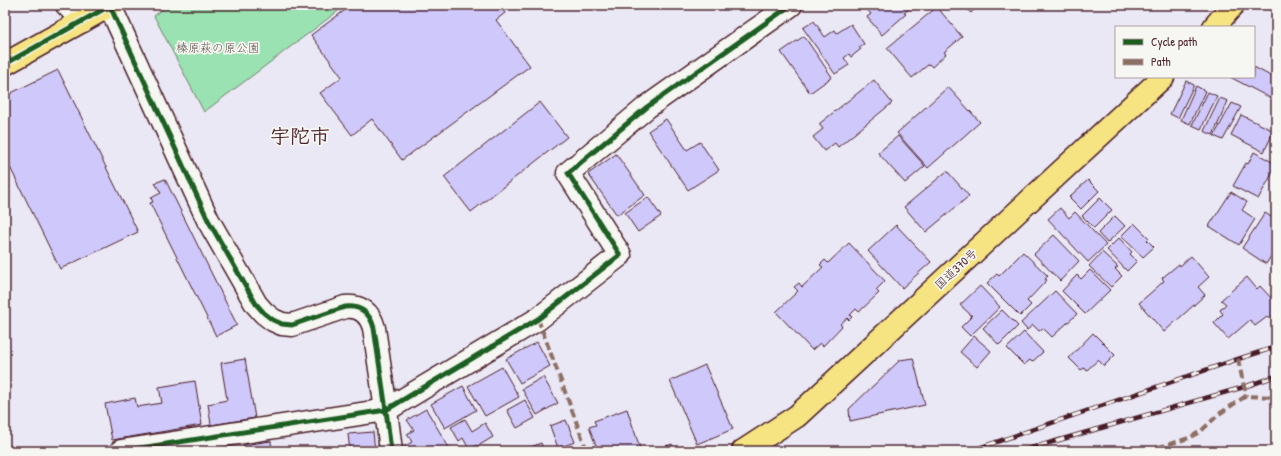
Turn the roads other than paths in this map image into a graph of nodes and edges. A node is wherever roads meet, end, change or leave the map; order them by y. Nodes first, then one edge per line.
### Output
1 (67, 5) edge
2 (110, 5) edge
3 (791, 5) edge
4 (1233, 5) edge
5 (83, 21) junction
6 (1215, 26) edge
7 (5, 64) edge
8 (1161, 78) edge
9 (386, 410) junction
10 (127, 451) edge
11 (391, 451) edge
12 (743, 451) edge

1 - 5 street
2 - 5 main road
2 - 9 street
3 - 9 street
4 - 6 main road
5 - 7 main road
8 - 12 main road, 国道370号
9 - 10 street
9 - 11 street

